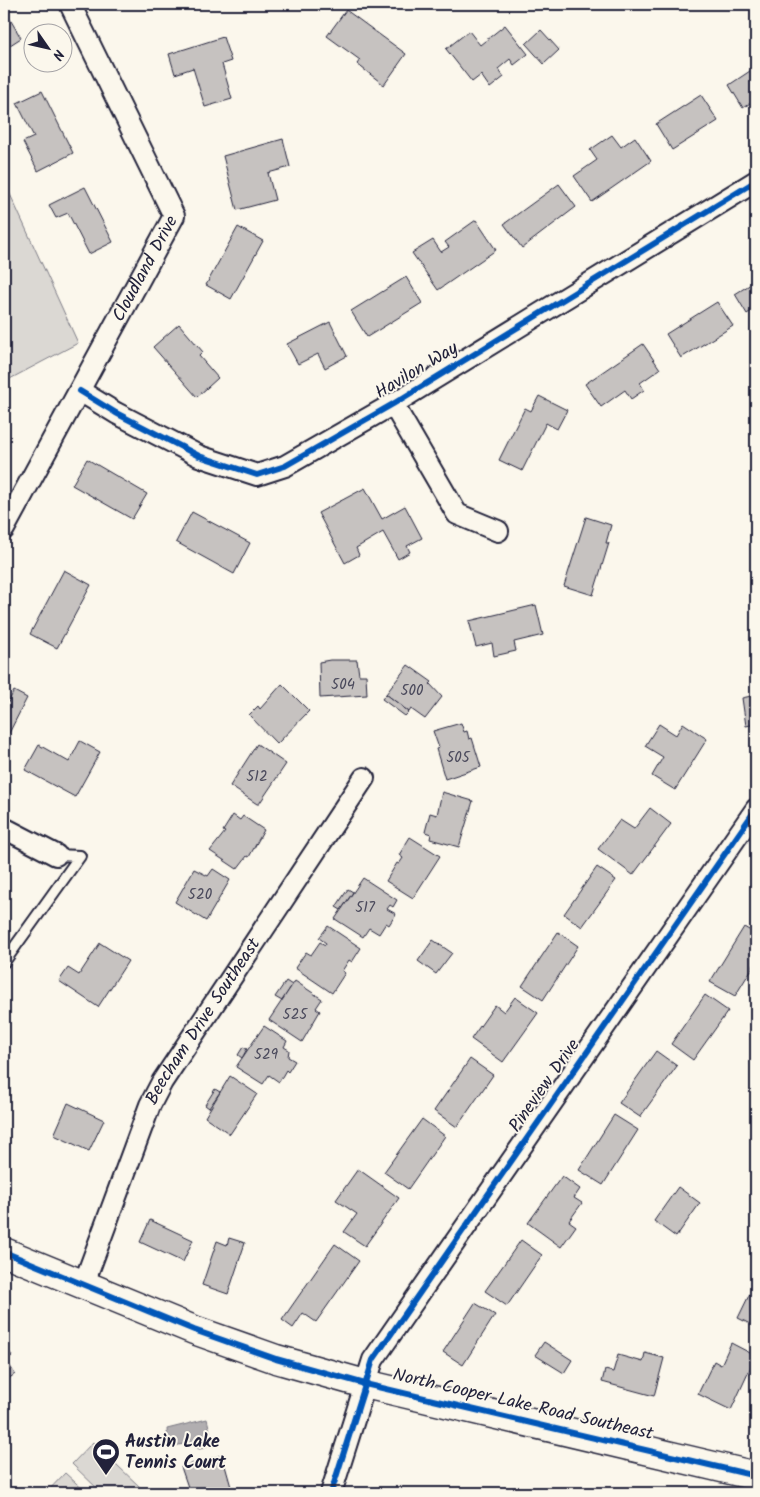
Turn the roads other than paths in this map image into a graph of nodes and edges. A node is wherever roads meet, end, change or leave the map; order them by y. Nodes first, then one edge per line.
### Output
1 (70, 4) edge
2 (756, 180) edge
3 (80, 391) junction
4 (392, 404) junction
5 (4, 529) edge
6 (498, 531) dead end
7 (364, 778) dead end
8 (756, 809) edge
9 (4, 828) edge
10 (56, 855) joint
11 (4, 962) edge
12 (4, 1252) edge
13 (83, 1286) junction
14 (365, 1384) junction
15 (756, 1476) edge
16 (331, 1493) edge

1 - 3 street, Cloudland Drive
2 - 4 street, Havilon Way
3 - 4 street, Havilon Way
3 - 5 street, Cloudland Drive
4 - 6 street
7 - 13 street, Beecham Drive Southeast
8 - 14 street, Pineview Drive
9 - 10 street
10 - 11 lane
12 - 13 street, North Cooper Lake Road Southeast
13 - 14 street, North Cooper Lake Road Southeast
14 - 15 street, North Cooper Lake Road Southeast
14 - 16 street, Pineview Drive

